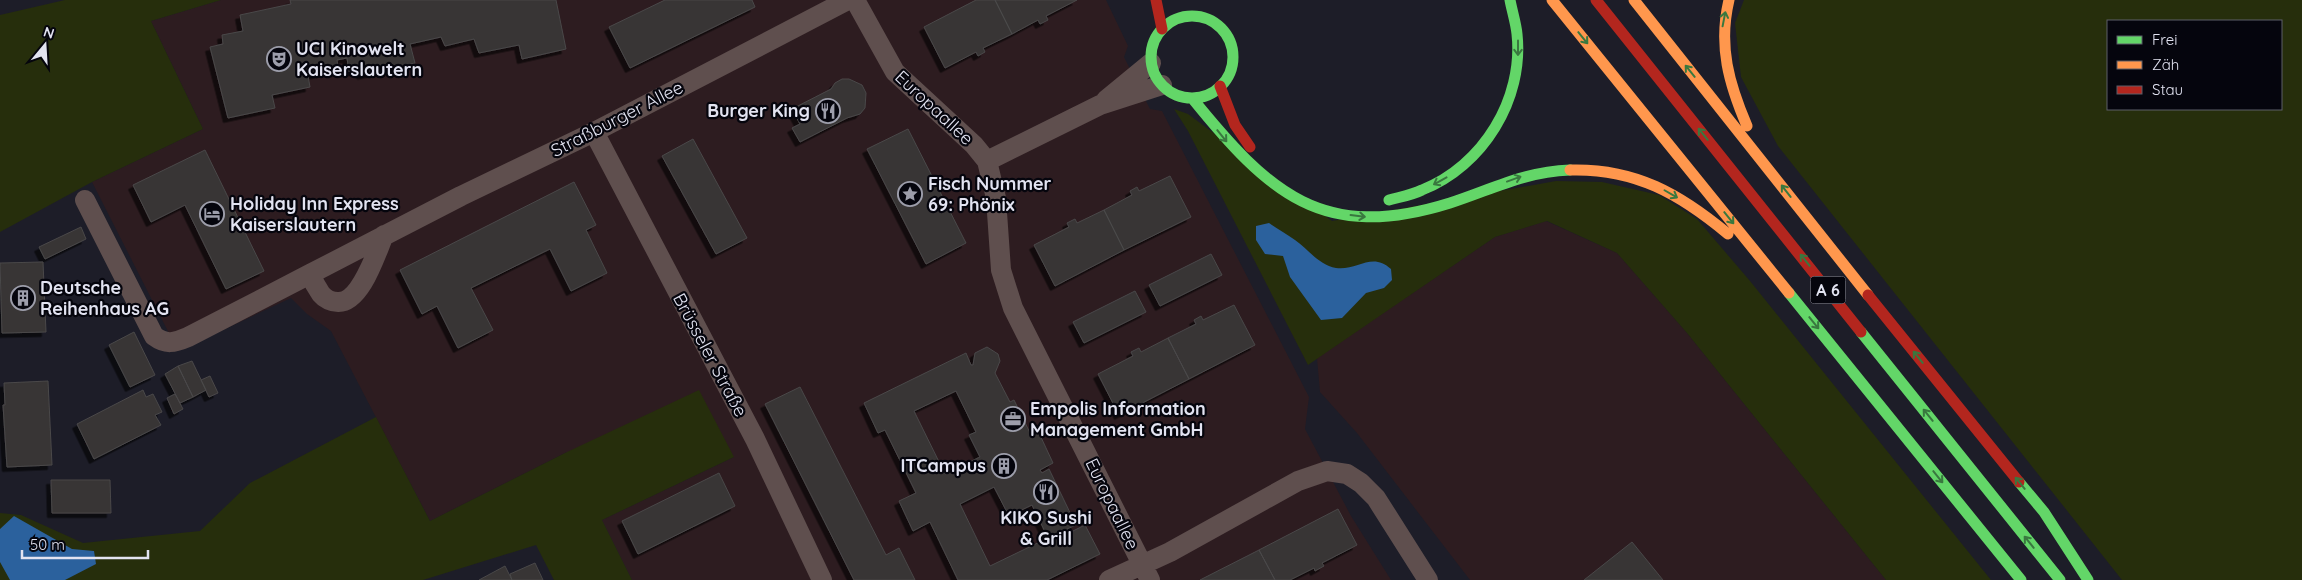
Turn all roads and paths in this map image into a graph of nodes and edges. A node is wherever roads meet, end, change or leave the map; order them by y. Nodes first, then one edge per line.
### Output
1 (848, 0) edge
2 (855, 0) edge
3 (1156, 0) edge
4 (1510, 0) edge
5 (1552, 0) edge
6 (1596, 0) edge
7 (1634, 0) edge
8 (1729, 0) edge
9 (1177, 6) dead end
10 (1186, 17) junction
11 (1162, 29) junction
12 (1151, 63) junction
13 (1162, 84) junction
14 (1220, 86) junction
15 (1192, 98) junction
16 (1100, 105) junction
17 (594, 132) junction
18 (987, 161) junction
19 (1764, 164) junction
20 (1294, 182) dead end
21 (85, 200) dead end
22 (1378, 202) dead end
23 (384, 235) junction
24 (1772, 271) junction
25 (310, 274) junction
26 (1146, 572) edge
27 (822, 580) edge
28 (1109, 580) edge
29 (1428, 580) edge
30 (2021, 580) edge
31 (2060, 580) edge
32 (2088, 580) edge

1 - 17 street, Straßburger Allee
2 - 18 street, Europaallee
3 - 11 main road
4 -> 22 main road
5 -> 24 main road, A 6
31 -> 6 main road, A 6
19 -> 7 main road
19 -> 8 main road
9 - 10 main road
10 - 11 main road
10 - 14 main road
11 - 12 main road
12 - 13 main road
12 - 16 street, Europaallee
13 - 15 main road
13 - 16 street, Europaallee
14 - 15 main road
14 - 20 main road
15 -> 24 main road, A 6
16 - 18 street, Europaallee
17 - 23 street, Straßburger Allee
17 - 27 street, Brüsseler Straße
18 - 26 street, Europaallee
32 -> 19 main road
21 - 25 street, Straßburger Allee
23 - 25 street, Straßburger Allee
23 - 25 street
24 -> 30 main road, A 6
26 - 28 street
26 - 29 street, Europaallee

